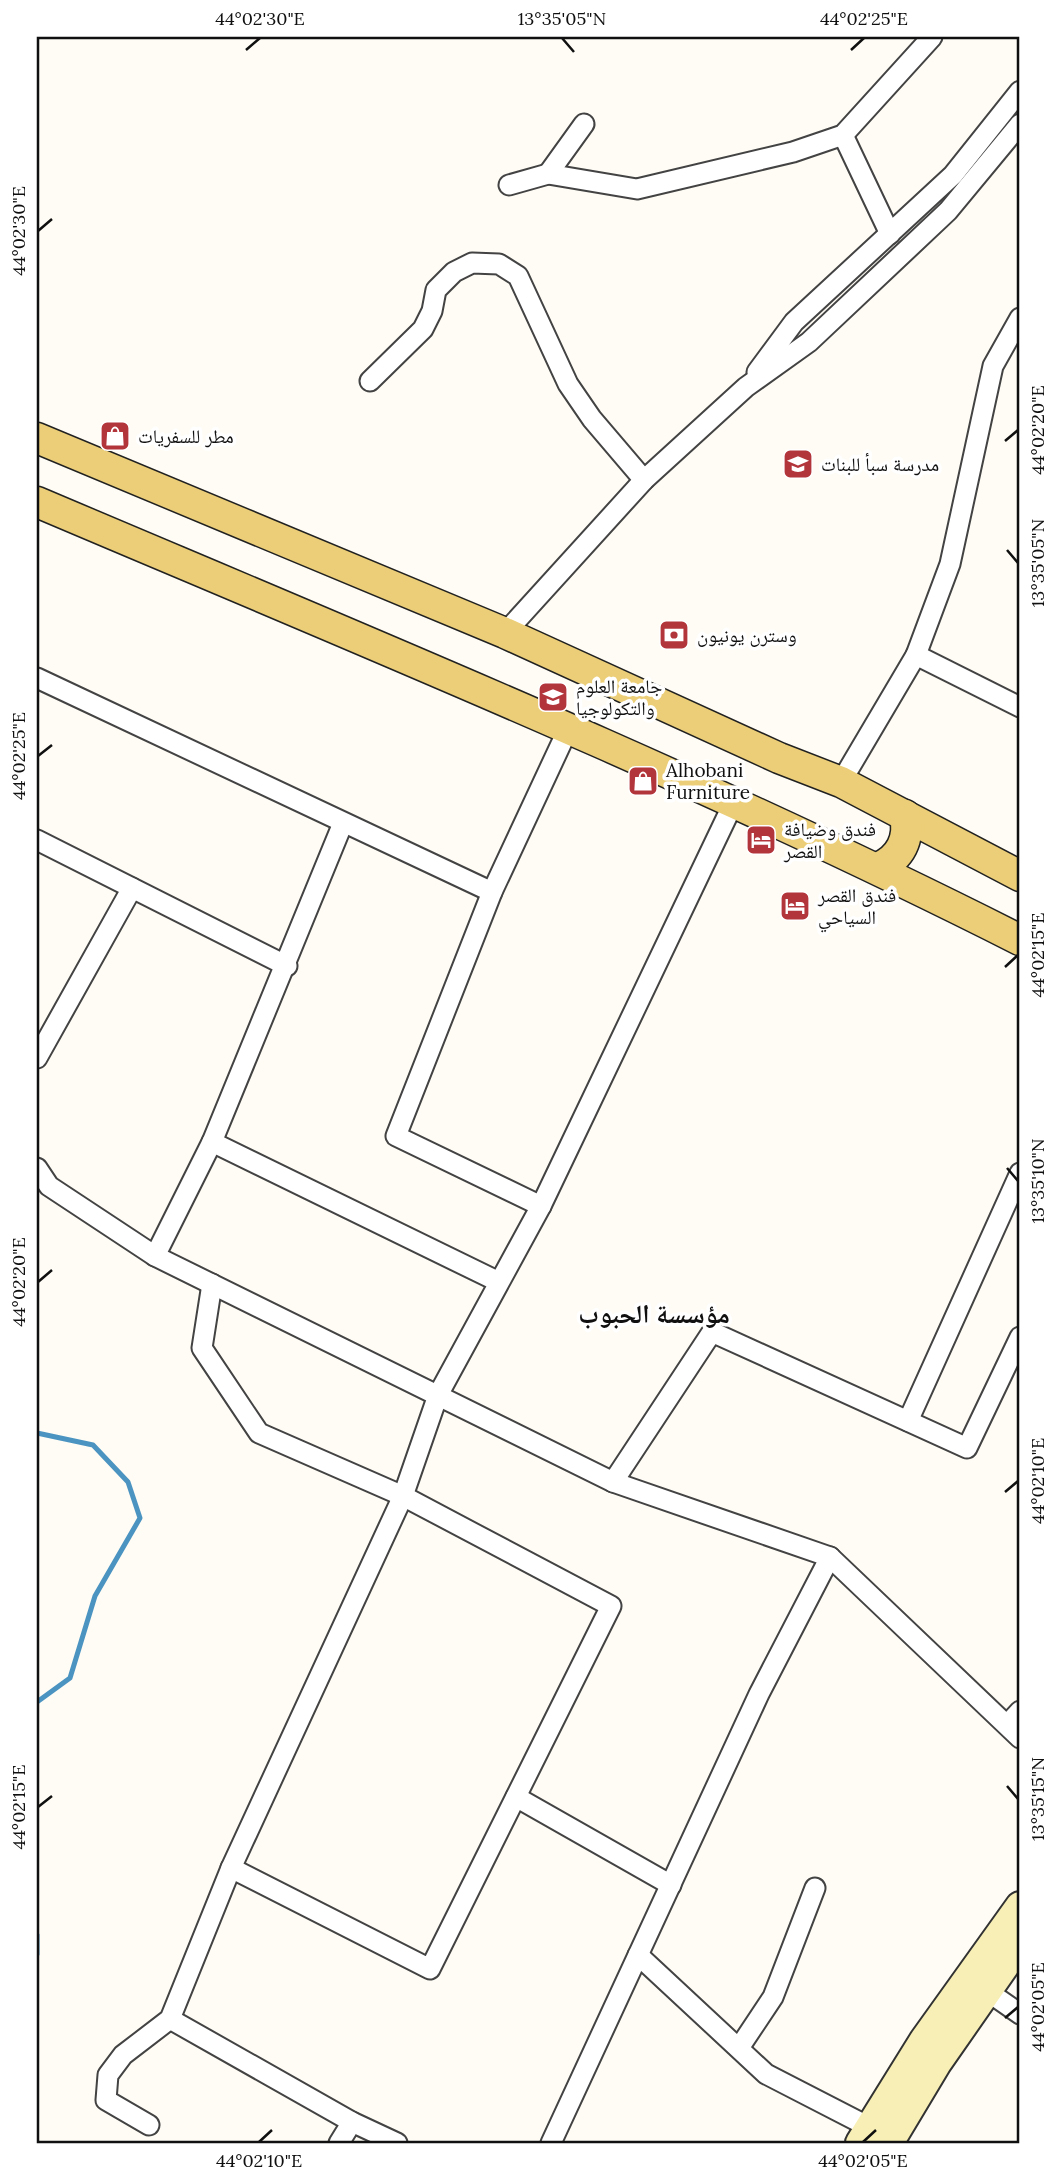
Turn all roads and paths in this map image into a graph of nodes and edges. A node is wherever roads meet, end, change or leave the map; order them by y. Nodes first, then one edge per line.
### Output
1 (932, 37) edge
2 (1020, 91) edge
3 (584, 124) dead end
4 (1020, 124) edge
5 (843, 135) junction
6 (548, 174) junction
7 (509, 185) dead end
8 (890, 233) junction
9 (1020, 318) edge
10 (370, 381) dead end
11 (746, 387) junction
12 (37, 438) edge
13 (644, 480) junction
14 (37, 502) edge
15 (505, 633) junction
16 (916, 655) junction
17 (37, 678) edge
18 (1020, 707) edge
19 (569, 727) junction
20 (841, 782) junction
21 (734, 802) junction
22 (905, 815) junction
23 (343, 823) junction
24 (37, 839) edge
25 (878, 868) junction
26 (1020, 876) edge
27 (132, 888) junction
28 (492, 892) junction
29 (1020, 940) edge
30 (286, 966) junction
31 (37, 1058) edge
32 (212, 1142) junction
33 (37, 1168) edge
34 (1020, 1173) edge
35 (541, 1206) junction
36 (155, 1256) junction
37 (497, 1281) junction
38 (212, 1284) junction
39 (1020, 1337) edge
40 (438, 1395) junction
41 (908, 1421) junction
42 (612, 1482) junction
43 (402, 1496) junction
44 (830, 1557) junction
45 (1016, 1725) edge
46 (516, 1797) junction
47 (231, 1868) junction
48 (671, 1885) junction
49 (815, 1888) dead end
50 (1020, 1906) edge
51 (1020, 1944) edge
52 (638, 1955) junction
53 (987, 1991) junction
54 (1020, 2014) edge
55 (170, 2019) junction
56 (738, 2048) junction
57 (352, 2122) junction
58 (149, 2125) dead end
59 (873, 2138) edge
60 (338, 2143) edge
61 (397, 2143) edge
62 (551, 2143) edge

1 - 5 street
2 - 8 street
3 - 6 street
4 - 11 street
5 - 6 street
5 - 8 street
6 - 7 street
8 - 11 street
9 - 16 street
10 - 13 street
11 - 13 street
12 - 15 main road
13 - 15 street
14 - 19 main road
15 - 20 main road
16 - 18 street
16 - 20 street
17 - 23 street
19 - 21 main road
19 - 28 street
20 - 22 main road
21 - 25 main road
21 - 35 street
22 - 25 main road
22 - 26 main road
23 - 28 street
23 - 30 street
24 - 27 street
25 - 29 main road
27 - 30 street
27 - 31 street
28 - 35 street
30 - 32 street
32 - 36 street
32 - 37 street
33 - 36 street
34 - 41 street
35 - 37 street
36 - 38 street
37 - 40 street
38 - 40 street
38 - 43 street
39 - 41 street
40 - 42 street
40 - 43 street
41 - 42 street
42 - 44 street
43 - 46 street
43 - 47 street
44 - 45 street
44 - 48 street
46 - 47 street
46 - 48 street
47 - 55 street
48 - 52 street
49 - 56 street
50 - 59 main road
51 - 53 main road
52 - 56 street
52 - 62 street
53 - 54 street
53 - 59 main road
55 - 57 street
55 - 58 street
56 - 59 street
57 - 60 street
57 - 61 street

